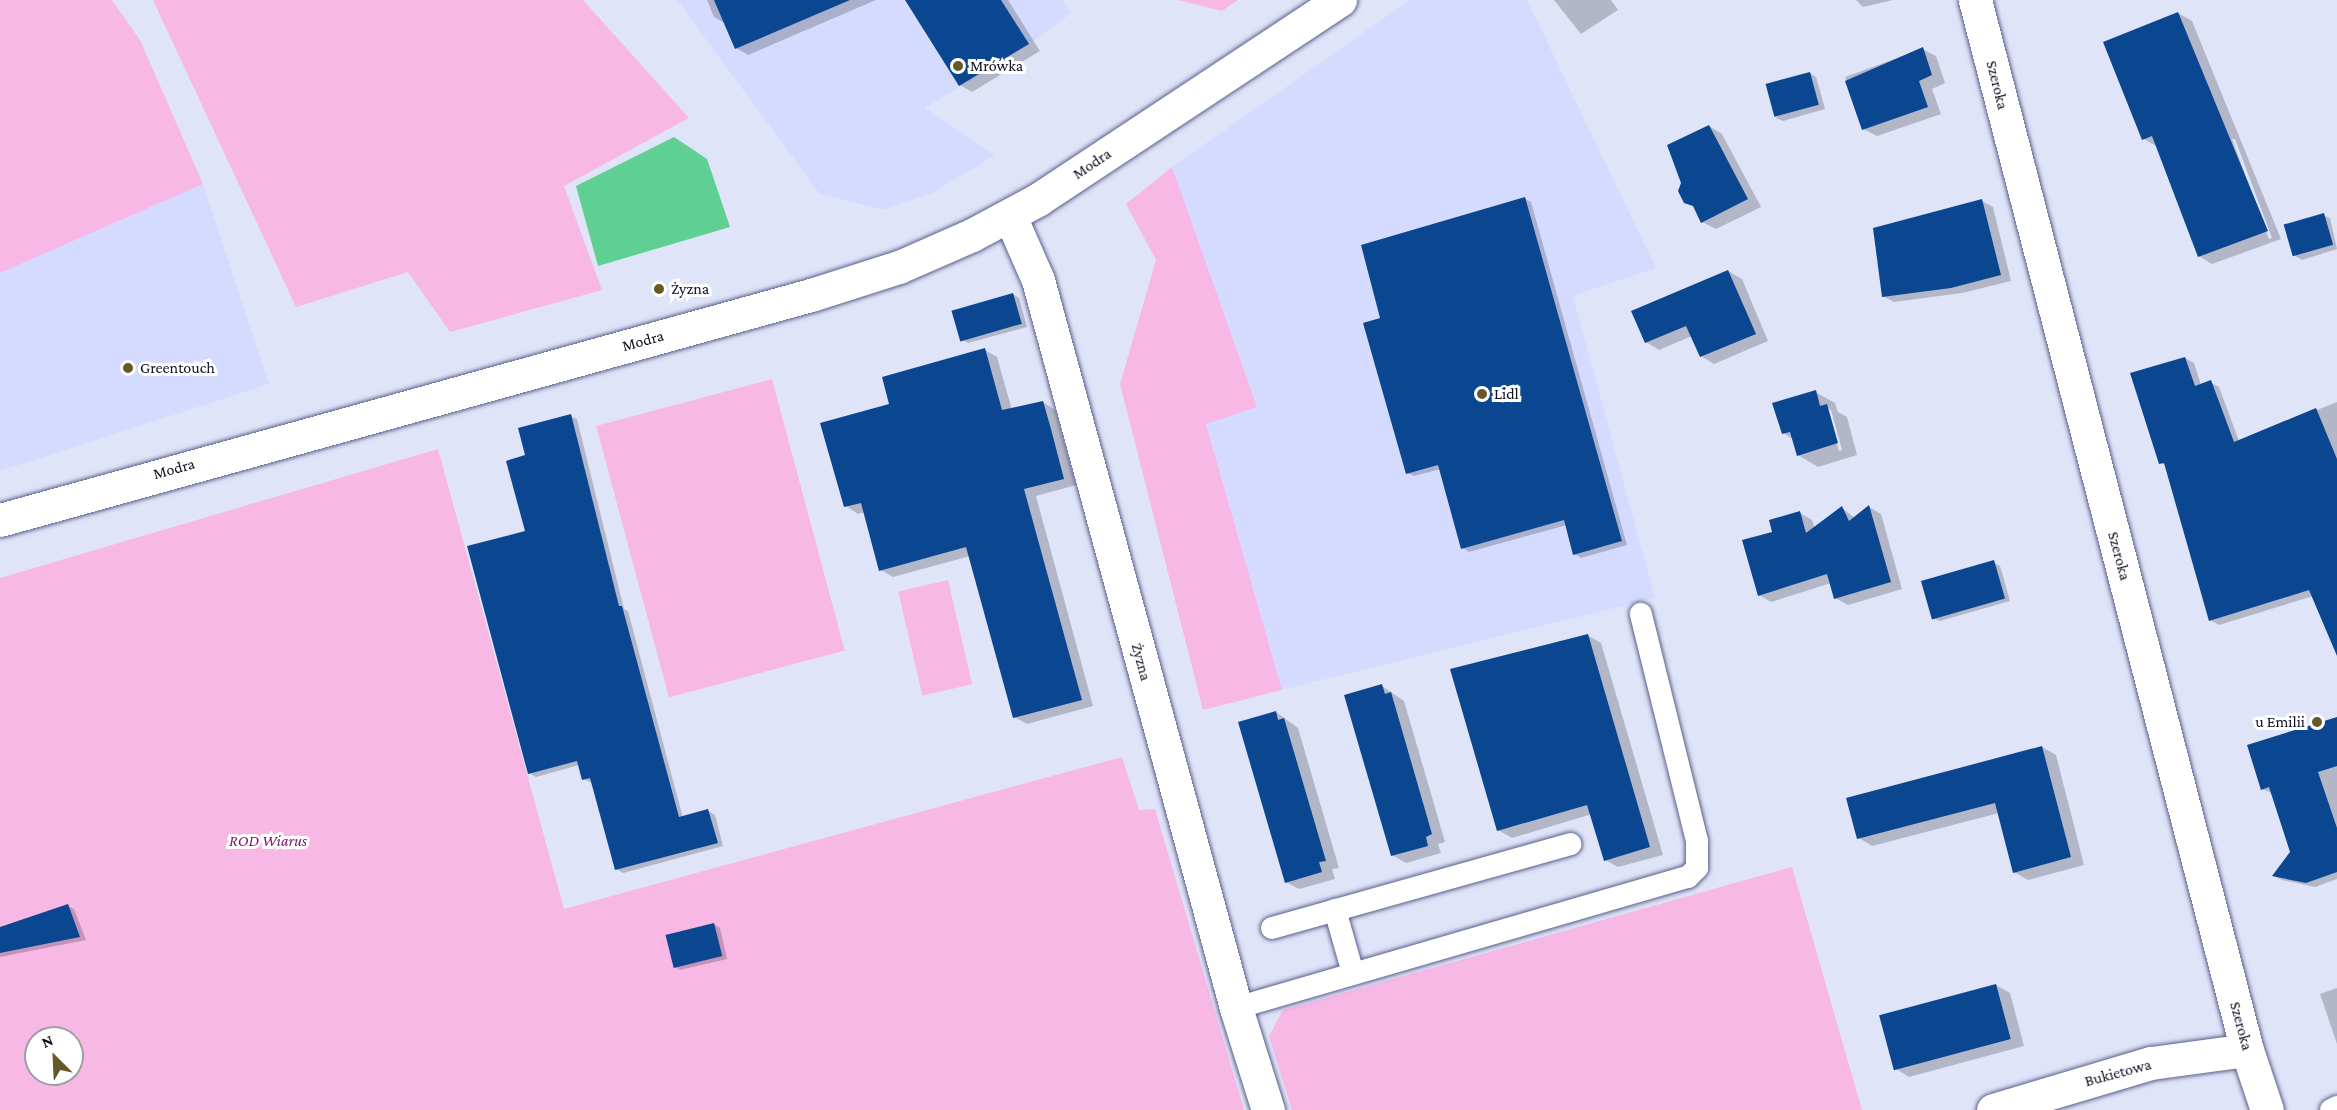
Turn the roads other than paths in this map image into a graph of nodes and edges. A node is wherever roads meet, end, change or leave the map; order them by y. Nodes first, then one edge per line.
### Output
1 (1317, 0) edge
2 (1340, 0) edge
3 (1975, 0) edge
4 (1242, 61) junction
5 (1010, 216) junction
6 (0, 520) edge
7 (1641, 614) dead end
8 (1570, 844) dead end
9 (1335, 909) junction
10 (1272, 928) dead end
11 (1353, 973) junction
12 (1236, 1008) junction
13 (2247, 1050) junction
14 (2337, 1107) edge
15 (1268, 1110) edge
16 (1993, 1110) edge
17 (2267, 1110) edge
18 (2331, 1110) edge

1 - 4 street, Modra
2 - 4 street, Modra
3 - 13 street, Szeroka
4 - 5 street, Modra
5 - 6 street, Modra
5 - 12 street, Żyzna
7 - 11 lane
8 - 9 lane
9 - 10 lane
9 - 11 lane
11 - 12 lane
12 - 15 street, Żyzna
13 - 16 street, Bukietowa
13 - 17 street, Szeroka
14 - 18 lane

